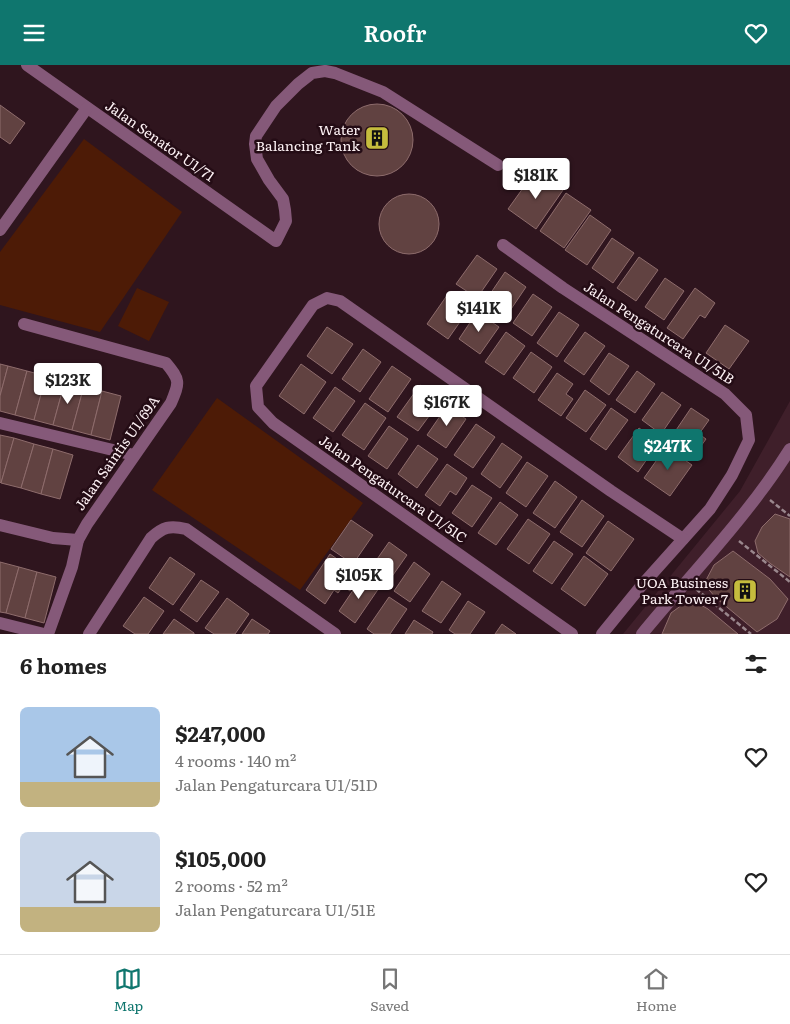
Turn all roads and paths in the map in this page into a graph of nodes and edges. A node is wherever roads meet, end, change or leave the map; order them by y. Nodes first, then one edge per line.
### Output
1 (27, 65) edge
2 (87, 108) junction
3 (498, 165) dead end
4 (0, 230) edge
5 (503, 245) dead end
6 (24, 324) dead end
7 (0, 423) edge
8 (790, 449) edge
9 (134, 455) junction
10 (760, 492) junction
11 (790, 516) edge
12 (0, 525) edge
13 (728, 532) junction
14 (683, 539) junction
15 (78, 540) junction
16 (686, 582) junction
17 (790, 582) edge
18 (0, 623) edge
19 (44, 634) edge
20 (48, 634) edge
21 (90, 634) edge
22 (335, 634) edge
23 (572, 634) edge
24 (602, 634) edge
25 (642, 634) edge
26 (751, 634) edge

1 - 2 street, Jalan Senator U1/71
2 - 3 street, Jalan Senator U1/71
2 - 4 street
5 - 14 street, Jalan Pengaturcara U1/51B
6 - 9 street, Jalan Saintis U1/69A
7 - 9 street
8 - 10 street
9 - 15 street, Jalan Saintis U1/69A
10 - 11 path
10 - 13 street
12 - 15 street
13 - 16 street
13 - 17 path
14 - 23 street, Jalan Pengaturcara U1/51C
14 - 24 street, Jalan Pengaturcara U1/51B
15 - 20 street, Jalan Saintis U1/69A
16 - 25 street
16 - 26 path
18 - 19 street
21 - 22 street

